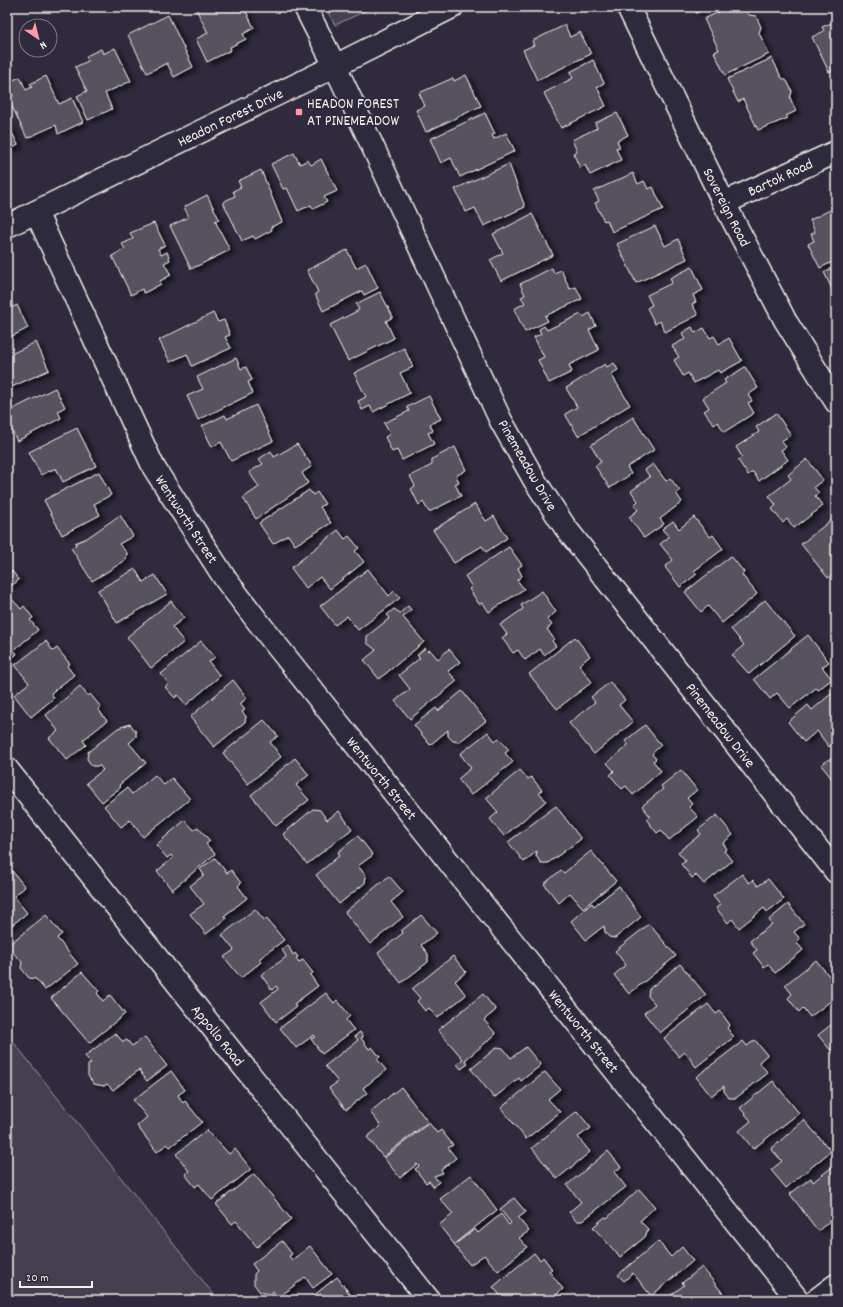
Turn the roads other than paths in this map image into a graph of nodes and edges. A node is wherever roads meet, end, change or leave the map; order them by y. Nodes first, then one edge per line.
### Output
1 (305, 7) edge
2 (452, 7) edge
3 (628, 7) edge
4 (335, 66) junction
5 (836, 152) edge
6 (724, 203) junction
7 (36, 212) junction
8 (7, 226) edge
9 (836, 402) edge
10 (7, 769) edge
11 (836, 872) edge
12 (836, 1285) edge
13 (429, 1300) edge
14 (798, 1300) edge
15 (816, 1300) edge

1 - 4 street, Pinemeadow Drive
2 - 4 street, Headon Forest Drive
3 - 6 street, Sovereign Road
4 - 7 street, Headon Forest Drive
4 - 11 street, Pinemeadow Drive
5 - 6 street, Bartok Road
6 - 9 street, Sovereign Road
7 - 8 street, Headon Forest Drive
7 - 14 street, Wentworth Street
10 - 13 street, Appollo Road
12 - 15 street

